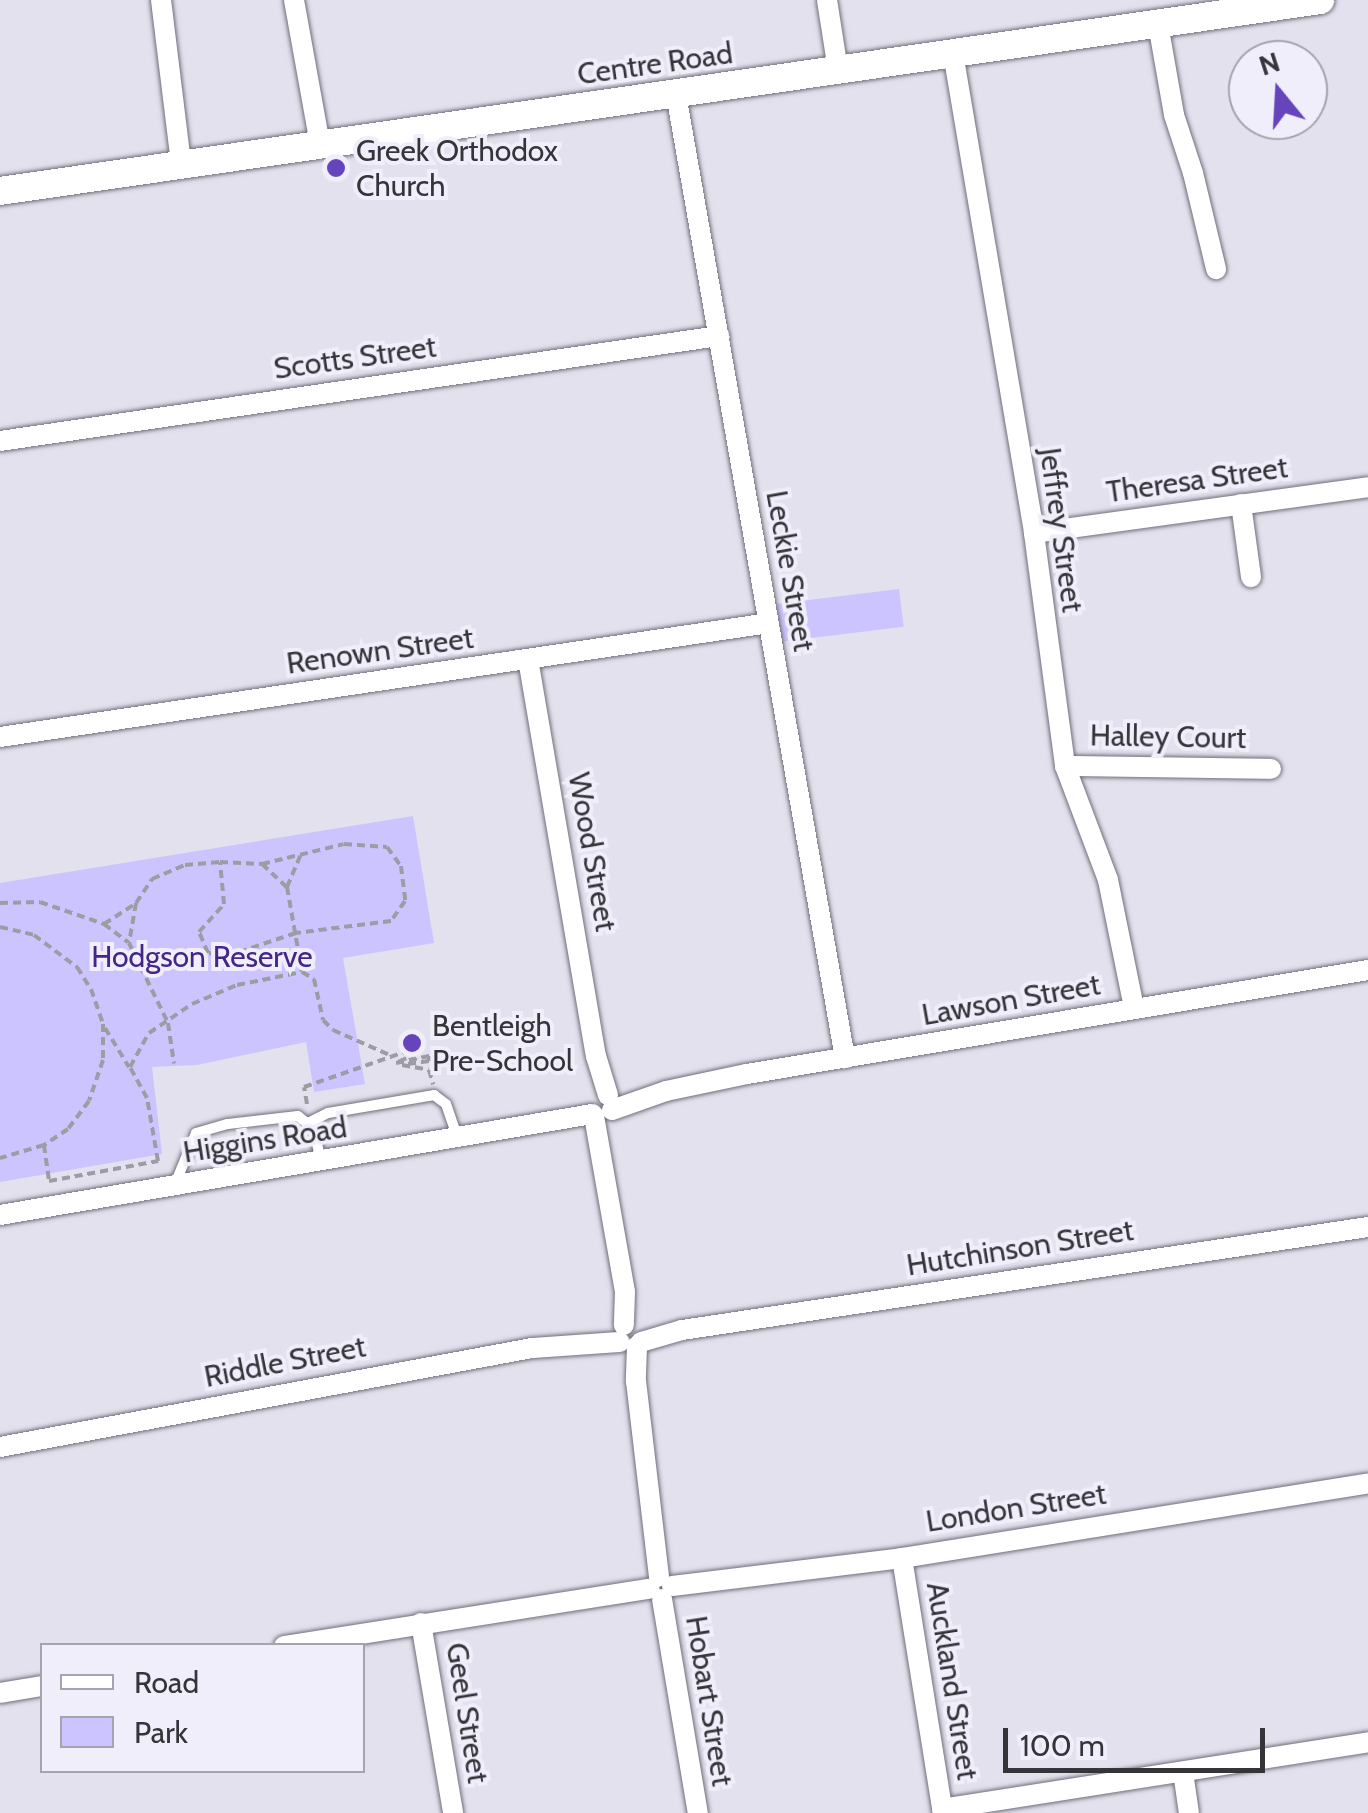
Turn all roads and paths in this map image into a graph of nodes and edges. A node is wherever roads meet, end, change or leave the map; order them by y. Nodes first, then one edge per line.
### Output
1 (161, 0) edge
2 (294, 0) edge
3 (827, 0) edge
4 (1320, 0) edge
5 (1158, 24) junction
6 (953, 54) junction
7 (838, 70) junction
8 (676, 94) junction
9 (320, 144) junction
10 (181, 164) junction
11 (0, 191) edge
12 (1216, 269) dead end
13 (719, 336) junction
14 (0, 440) edge
15 (1368, 487) edge
16 (1241, 504) junction
17 (1034, 533) junction
18 (1251, 578) dead end
19 (769, 624) junction
20 (528, 659) junction
21 (0, 737) edge
22 (1064, 766) junction
23 (1271, 769) dead end
24 (300, 856) junction
25 (220, 862) junction
26 (262, 864) junction
27 (288, 888) junction
28 (0, 903) edge
29 (136, 903) junction
30 (104, 924) junction
31 (0, 927) edge
32 (296, 932) junction
33 (129, 943) junction
34 (1368, 970) edge
35 (302, 972) junction
36 (1134, 1008) junction
37 (168, 1023) junction
38 (103, 1024) junction
39 (392, 1056) junction
40 (844, 1058) junction
41 (174, 1064) dead end
42 (130, 1067) junction
43 (429, 1070) dead end
44 (304, 1088) dead end
45 (600, 1105) junction
46 (310, 1122) junction
47 (458, 1138) junction
48 (44, 1145) junction
49 (0, 1158) edge
50 (322, 1162) junction
51 (174, 1185) junction
52 (0, 1215) edge
53 (1368, 1227) edge
54 (631, 1336) junction
55 (0, 1446) edge
56 (1368, 1483) edge
57 (902, 1558) junction
58 (661, 1588) junction
59 (421, 1622) junction
60 (301, 1643) edge
61 (40, 1686) edge
62 (0, 1693) edge
63 (1368, 1742) edge
64 (1183, 1772) junction
65 (943, 1811) edge
66 (453, 1813) edge
67 (698, 1813) edge
68 (1189, 1813) edge

1 - 10 street
2 - 9 street
3 - 7 street
4 - 5 main road, Centre Road
5 - 6 main road, Centre Road
5 - 12 street
6 - 7 main road, Centre Road
6 - 17 street, Jeffrey Street
7 - 8 main road, Centre Road
8 - 9 main road, Centre Road
8 - 13 street, Leckie Street
9 - 10 main road, Centre Road
10 - 11 main road, Centre Road
13 - 14 street, Scotts Street
13 - 19 street, Leckie Street
15 - 16 street, Theresa Street
16 - 17 street, Theresa Street
16 - 18 street
17 - 22 street, Jeffrey Street
19 - 20 street, Renown Street
19 - 40 street, Leckie Street
20 - 21 street, Renown Street
20 - 45 street, Wood Street
22 - 23 street, Halley Court
22 - 36 street, Jeffrey Street
24 - 26 path
24 - 27 path
24 - 32 path
25 - 26 path
25 - 29 path
25 - 32 path
26 - 27 path
27 - 32 path
28 - 30 path
29 - 30 path
29 - 33 path
30 - 33 path
31 - 38 path
32 - 35 path
33 - 37 path
34 - 36 street, Lawson Street
35 - 37 path
35 - 39 path
36 - 40 street, Lawson Street
37 - 41 path
37 - 42 path
38 - 42 path
38 - 48 path
39 - 43 path
39 - 44 path
40 - 45 street, Lawson Street
42 - 48 path
45 - 47 street, Higgins Road
45 - 54 street, Hobart Street
46 - 47 lane
46 - 50 lane
46 - 51 lane
47 - 50 street, Higgins Road
48 - 49 path
50 - 51 street, Higgins Road
51 - 52 street, Higgins Road
53 - 54 street, Hutchinson Street
54 - 55 street, Riddle Street
54 - 58 street, Hobart Street
56 - 57 street, London Street
57 - 58 street, London Street
57 - 65 street, Auckland Street
58 - 59 street, London Street
58 - 67 street, Hobart Street
59 - 60 street, London Street
59 - 66 street, Geel Street
61 - 62 street
63 - 64 street
64 - 65 street
64 - 68 street

